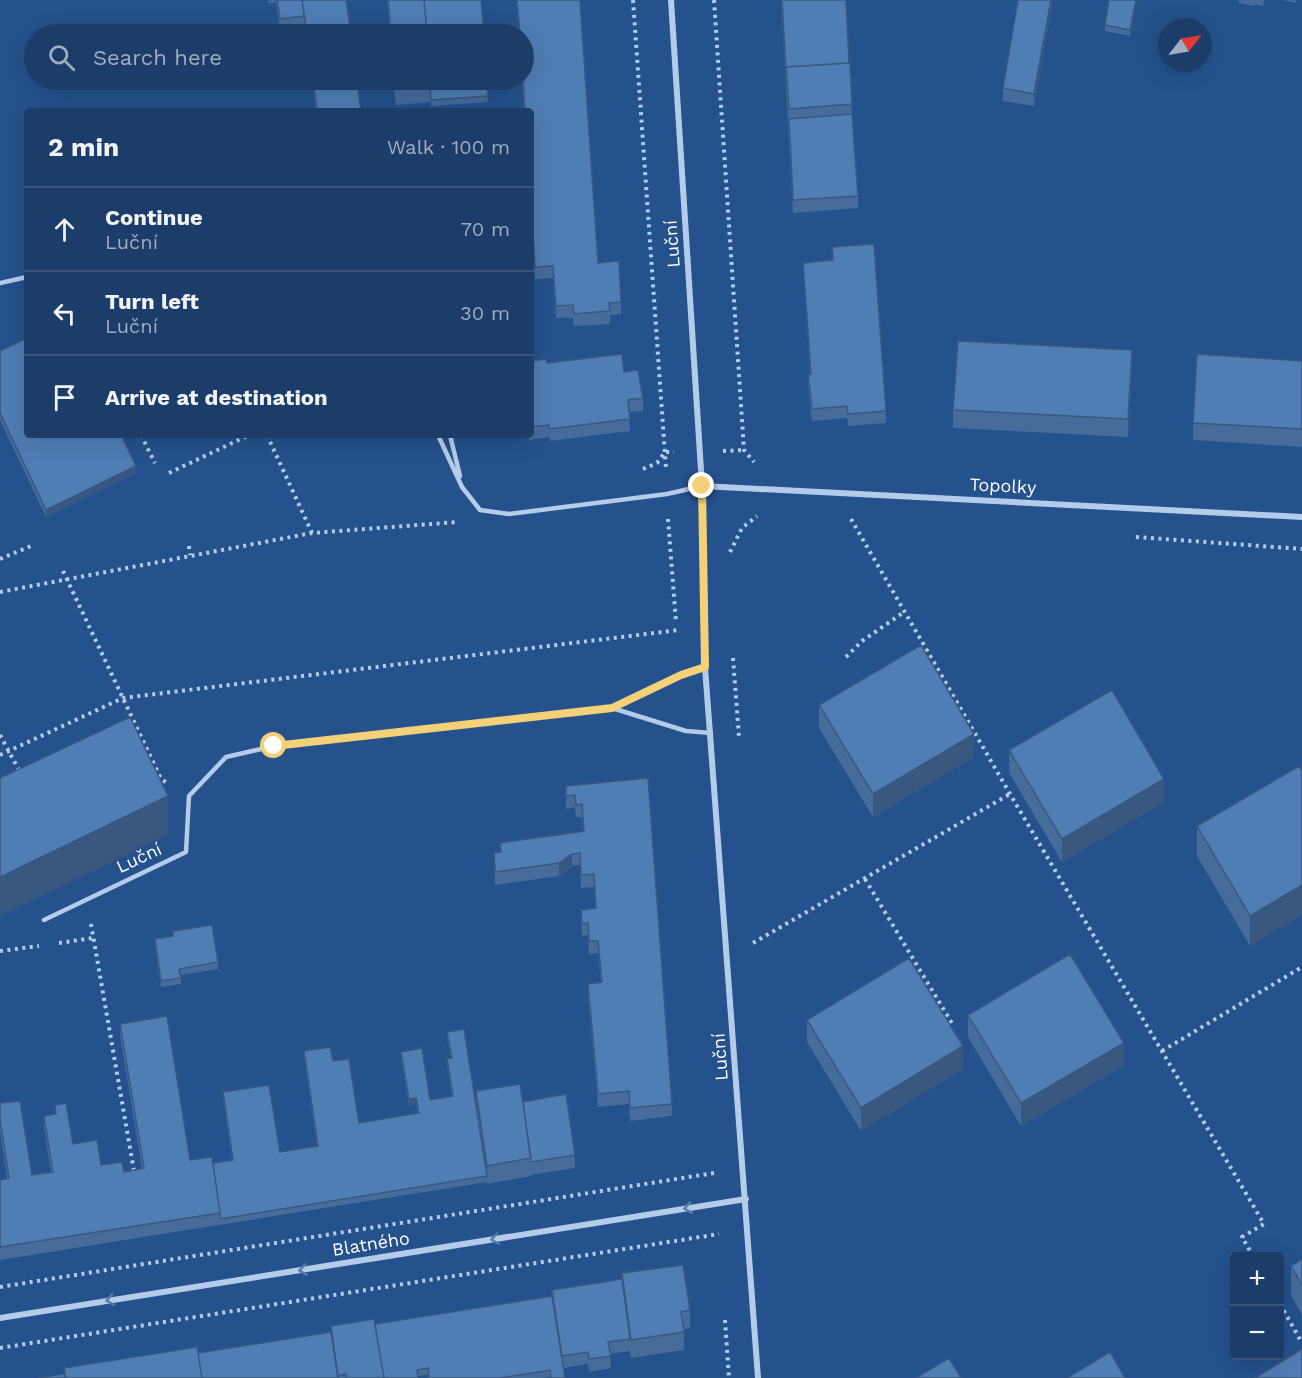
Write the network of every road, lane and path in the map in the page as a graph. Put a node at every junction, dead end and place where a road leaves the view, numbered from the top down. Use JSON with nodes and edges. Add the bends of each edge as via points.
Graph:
{"nodes":[{"id":1,"x":633,"y":0,"type":"edge"},
{"id":2,"x":671,"y":0,"type":"edge"},
{"id":3,"x":714,"y":0,"type":"edge"},
{"id":4,"x":24,"y":277,"type":"edge"},
{"id":5,"x":0,"y":283,"type":"edge"},
{"id":6,"x":142,"y":438,"type":"edge"},
{"id":7,"x":243,"y":438,"type":"edge"},
{"id":8,"x":268,"y":438,"type":"edge"},
{"id":9,"x":439,"y":438,"type":"edge"},
{"id":10,"x":451,"y":438,"type":"edge"},
{"id":11,"x":155,"y":463,"type":"dead end"},
{"id":12,"x":765,"y":463,"type":"dead end"},
{"id":13,"x":170,"y":473,"type":"dead end"},
{"id":14,"x":702,"y":486,"type":"junction"},
{"id":15,"x":462,"y":487,"type":"junction"},
{"id":16,"x":667,"y":494,"type":"junction"},
{"id":17,"x":480,"y":510,"type":"junction"},
{"id":18,"x":850,"y":516,"type":"dead end"},
{"id":19,"x":1302,"y":517,"type":"edge"},
{"id":20,"x":312,"y":533,"type":"junction"},
{"id":21,"x":31,"y":546,"type":"dead end"},
{"id":22,"x":189,"y":546,"type":"dead end"},
{"id":23,"x":190,"y":555,"type":"junction"},
{"id":24,"x":0,"y":559,"type":"edge"},
{"id":25,"x":63,"y":571,"type":"dead end"},
{"id":26,"x":66,"y":578,"type":"junction"},
{"id":27,"x":0,"y":592,"type":"edge"},
{"id":28,"x":904,"y":612,"type":"junction"},
{"id":29,"x":663,"y":632,"type":"dead end"},
{"id":30,"x":846,"y":657,"type":"dead end"},
{"id":31,"x":705,"y":667,"type":"junction"},
{"id":32,"x":681,"y":675,"type":"junction"},
{"id":33,"x":123,"y":698,"type":"junction"},
{"id":34,"x":612,"y":708,"type":"junction"},
{"id":35,"x":711,"y":733,"type":"junction"},
{"id":36,"x":0,"y":735,"type":"edge"},
{"id":37,"x":10,"y":750,"type":"junction"},
{"id":38,"x":0,"y":755,"type":"edge"},
{"id":39,"x":24,"y":780,"type":"edge"},
{"id":40,"x":1010,"y":794,"type":"junction"},
{"id":41,"x":189,"y":796,"type":"junction"},
{"id":42,"x":865,"y":879,"type":"junction"},
{"id":43,"x":86,"y":900,"type":"junction"},
{"id":44,"x":44,"y":920,"type":"edge"},
{"id":45,"x":753,"y":943,"type":"dead end"},
{"id":46,"x":1302,"y":967,"type":"edge"},
{"id":47,"x":953,"y":1025,"type":"edge"},
{"id":48,"x":1162,"y":1051,"type":"junction"},
{"id":49,"x":714,"y":1161,"type":"dead end"},
{"id":50,"x":134,"y":1171,"type":"edge"},
{"id":51,"x":746,"y":1199,"type":"junction"},
{"id":52,"x":719,"y":1234,"type":"dead end"},
{"id":53,"x":1250,"y":1252,"type":"edge"},
{"id":54,"x":0,"y":1287,"type":"edge"},
{"id":55,"x":1281,"y":1306,"type":"edge"},
{"id":56,"x":0,"y":1318,"type":"edge"},
{"id":57,"x":1302,"y":1343,"type":"edge"},
{"id":58,"x":0,"y":1348,"type":"edge"},
{"id":59,"x":758,"y":1378,"type":"edge"}],
"edges":[{"from":1,"to":16,"type":"path"},
{"from":2,"to":14,"type":"street","name":"Luční"},
{"from":3,"to":12,"type":"path","via":[[744,450],[753,462]]},
{"from":4,"to":5,"type":"lane"},
{"from":6,"to":11,"type":"path"},
{"from":7,"to":13,"type":"path"},
{"from":8,"to":20,"type":"path"},
{"from":9,"to":15,"type":"lane"},
{"from":10,"to":15,"type":"lane"},
{"from":14,"to":16,"type":"lane"},
{"from":14,"to":19,"type":"street","name":"Topolky"},
{"from":14,"to":31,"type":"street","name":"Luční"},
{"from":15,"to":17,"type":"lane"},
{"from":16,"to":17,"type":"lane","via":[[509,514]]},
{"from":16,"to":32,"type":"path"},
{"from":17,"to":20,"type":"path","via":[[465,522]]},
{"from":18,"to":28,"type":"path"},
{"from":20,"to":23,"type":"path"},
{"from":21,"to":24,"type":"path"},
{"from":22,"to":23,"type":"path"},
{"from":23,"to":26,"type":"path"},
{"from":25,"to":26,"type":"path"},
{"from":26,"to":27,"type":"path"},
{"from":26,"to":33,"type":"path"},
{"from":28,"to":30,"type":"path"},
{"from":28,"to":40,"type":"path"},
{"from":29,"to":33,"type":"path"},
{"from":31,"to":32,"type":"lane"},
{"from":31,"to":35,"type":"street","name":"Luční"},
{"from":32,"to":34,"type":"lane"},
{"from":33,"to":37,"type":"path"},
{"from":33,"to":41,"type":"path","via":[[160,779]]},
{"from":34,"to":35,"type":"lane","via":[[686,731]]},
{"from":34,"to":41,"type":"lane","via":[[274,746],[226,757]]},
{"from":35,"to":51,"type":"street","name":"Luční"},
{"from":36,"to":37,"type":"path"},
{"from":37,"to":38,"type":"path"},
{"from":37,"to":39,"type":"path"},
{"from":40,"to":42,"type":"path"},
{"from":40,"to":48,"type":"path"},
{"from":41,"to":43,"type":"lane","name":"Luční","via":[[186,852]]},
{"from":42,"to":45,"type":"path"},
{"from":42,"to":47,"type":"path"},
{"from":43,"to":44,"type":"lane","name":"Luční"},
{"from":43,"to":50,"type":"path"},
{"from":46,"to":48,"type":"path"},
{"from":48,"to":53,"type":"path","via":[[1264,1224],[1242,1237]]},
{"from":49,"to":54,"type":"path","via":[[714,1173]]},
{"from":51,"to":56,"type":"street","name":"Blatného","one_way":true},
{"from":51,"to":59,"type":"street","name":"Luční"},
{"from":52,"to":58,"type":"path"},
{"from":55,"to":57,"type":"path"}]}
